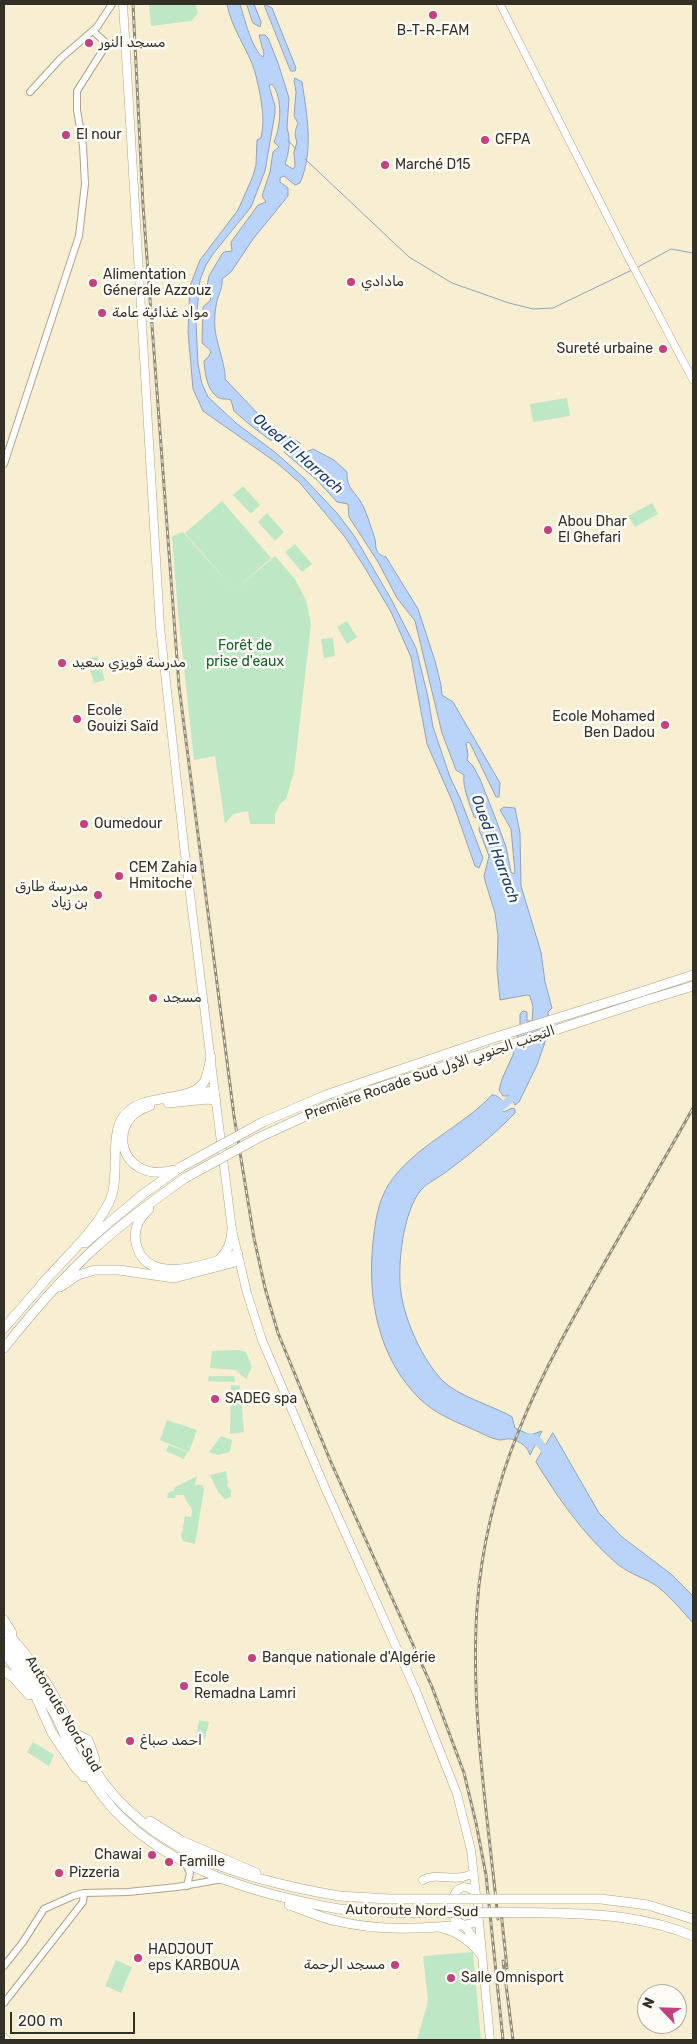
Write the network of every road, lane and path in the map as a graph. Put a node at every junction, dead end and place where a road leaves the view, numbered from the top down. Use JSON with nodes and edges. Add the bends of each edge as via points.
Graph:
{"nodes":[{"id":1,"x":112,"y":4,"type":"edge"},
{"id":2,"x":123,"y":4,"type":"edge"},
{"id":3,"x":500,"y":4,"type":"edge"},
{"id":4,"x":93,"y":31,"type":"junction"},
{"id":5,"x":30,"y":92,"type":"dead end"},
{"id":6,"x":693,"y":380,"type":"edge"},
{"id":7,"x":4,"y":464,"type":"edge"},
{"id":8,"x":693,"y":975,"type":"edge"},
{"id":9,"x":693,"y":986,"type":"edge"},
{"id":10,"x":211,"y":1057,"type":"junction"},
{"id":11,"x":215,"y":1096,"type":"junction"},
{"id":12,"x":175,"y":1097,"type":"junction"},
{"id":13,"x":181,"y":1167,"type":"junction"},
{"id":14,"x":184,"y":1178,"type":"junction"},
{"id":15,"x":232,"y":1230,"type":"junction"},
{"id":16,"x":239,"y":1258,"type":"junction"},
{"id":17,"x":218,"y":1261,"type":"junction"},
{"id":18,"x":41,"y":1284,"type":"junction"},
{"id":19,"x":46,"y":1297,"type":"junction"},
{"id":20,"x":4,"y":1328,"type":"edge"},
{"id":21,"x":4,"y":1348,"type":"edge"},
{"id":22,"x":4,"y":1620,"type":"edge"},
{"id":23,"x":4,"y":1629,"type":"edge"},
{"id":24,"x":4,"y":1642,"type":"edge"},
{"id":25,"x":4,"y":1652,"type":"edge"},
{"id":26,"x":26,"y":1654,"type":"junction"},
{"id":27,"x":4,"y":1671,"type":"edge"},
{"id":28,"x":52,"y":1733,"type":"junction"},
{"id":29,"x":104,"y":1798,"type":"junction"},
{"id":30,"x":471,"y":1850,"type":"junction"},
{"id":31,"x":185,"y":1862,"type":"junction"},
{"id":32,"x":469,"y":1875,"type":"junction"},
{"id":33,"x":224,"y":1879,"type":"junction"},
{"id":34,"x":423,"y":1880,"type":"dead end"},
{"id":35,"x":187,"y":1886,"type":"junction"},
{"id":36,"x":460,"y":1888,"type":"junction"},
{"id":37,"x":255,"y":1890,"type":"junction"},
{"id":38,"x":84,"y":1893,"type":"junction"},
{"id":39,"x":476,"y":1895,"type":"junction"},
{"id":40,"x":478,"y":1912,"type":"junction"},
{"id":41,"x":693,"y":1918,"type":"edge"},
{"id":42,"x":463,"y":1925,"type":"junction"},
{"id":43,"x":434,"y":1926,"type":"junction"},
{"id":44,"x":693,"y":1936,"type":"edge"},
{"id":45,"x":482,"y":1953,"type":"junction"},
{"id":46,"x":4,"y":1966,"type":"edge"},
{"id":47,"x":4,"y":2003,"type":"edge"},
{"id":48,"x":4,"y":2037,"type":"edge"},
{"id":49,"x":7,"y":2040,"type":"edge"},
{"id":50,"x":490,"y":2040,"type":"edge"}],
"edges":[{"from":1,"to":4,"type":"street"},
{"from":2,"to":10,"type":"main road","via":[[160,627]]},
{"from":3,"to":6,"type":"main road"},
{"from":4,"to":5,"type":"street"},
{"from":4,"to":7,"type":"street","via":[[105,42],[77,91],[85,184],[79,236]]},
{"from":8,"to":13,"type":"highway","name":"Première Rocade Sud التجنب الجنوبي الأول","bridge":true,"via":[[326,1095],[263,1122]]},
{"from":9,"to":14,"type":"highway","name":"Première Rocade Sud التجنب الجنوبي الأول","bridge":true,"via":[[323,1108]]},
{"from":10,"to":11,"type":"main road"},
{"from":10,"to":12,"type":"highway","via":[[203,1084]]},
{"from":11,"to":12,"type":"highway"},
{"from":11,"to":13,"type":"highway","via":[[145,1108],[129,1121],[123,1141],[125,1154],[132,1162],[153,1173]]},
{"from":11,"to":15,"type":"main road"},
{"from":12,"to":18,"type":"highway","via":[[148,1101],[123,1117],[116,1130],[115,1180],[102,1216]]},
{"from":13,"to":18,"type":"highway","name":"Première Rocade Sud التجنب الجنوبي الأول","via":[[88,1240]]},
{"from":14,"to":17,"type":"highway","via":[[143,1214],[136,1225],[134,1237],[137,1251],[145,1262],[157,1268],[174,1270]]},
{"from":14,"to":19,"type":"highway","name":"Première Rocade Sud التجنب الجنوبي الأول","via":[[118,1227]]},
{"from":15,"to":16,"type":"main road"},
{"from":15,"to":17,"type":"highway","via":[[231,1242]]},
{"from":16,"to":17,"type":"highway"},
{"from":16,"to":19,"type":"highway","via":[[174,1278],[95,1270],[78,1275]]},
{"from":16,"to":30,"type":"main road","via":[[269,1357],[448,1770],[463,1812]]},
{"from":18,"to":20,"type":"highway","name":"Première Rocade Sud التجنب الجنوبي الأول"},
{"from":19,"to":21,"type":"highway","name":"Première Rocade Sud التجنب الجنوبي الأول"},
{"from":22,"to":26,"type":"highway"},
{"from":23,"to":26,"type":"highway","name":"Autoroute Nord-Sud"},
{"from":24,"to":29,"type":"highway","name":"Autoroute Nord-Sud","via":[[39,1686],[74,1755]]},
{"from":25,"to":28,"type":"highway","via":[[35,1695]]},
{"from":26,"to":41,"type":"highway","name":"Autoroute Nord-Sud","bridge":true,"via":[[95,1770],[134,1815],[219,1866],[241,1875],[339,1896],[601,1899],[648,1905]]},
{"from":27,"to":28,"type":"highway","via":[[30,1696]]},
{"from":28,"to":29,"type":"highway","via":[[74,1767]]},
{"from":29,"to":31,"type":"highway","name":"Autoroute Nord-Sud","via":[[142,1835]]},
{"from":30,"to":32,"type":"main road"},
{"from":30,"to":39,"type":"main road"},
{"from":31,"to":33,"type":"highway","name":"Autoroute Nord-Sud"},
{"from":31,"to":35,"type":"street","via":[[190,1873]]},
{"from":32,"to":34,"type":"main road","via":[[458,1878],[433,1876]]},
{"from":32,"to":36,"type":"main road"},
{"from":33,"to":35,"type":"street"},
{"from":33,"to":37,"type":"highway","name":"Autoroute Nord-Sud"},
{"from":35,"to":38,"type":"street"},
{"from":36,"to":39,"type":"main road","via":[[469,1888]]},
{"from":36,"to":42,"type":"main road","via":[[453,1896],[453,1914]]},
{"from":37,"to":43,"type":"highway","via":[[335,1921],[372,1927]]},
{"from":37,"to":44,"type":"highway","name":"Autoroute Nord-Sud","bridge":true,"via":[[339,1909],[391,1913],[578,1913],[623,1917],[651,1922]]},
{"from":38,"to":46,"type":"street","via":[[44,1909]]},
{"from":38,"to":47,"type":"street","via":[[83,1902]]},
{"from":39,"to":40,"type":"main road"},
{"from":40,"to":42,"type":"main road","via":[[473,1923]]},
{"from":40,"to":45,"type":"main road"},
{"from":42,"to":43,"type":"highway"},
{"from":42,"to":45,"type":"main road"},
{"from":43,"to":45,"type":"main road","via":[[461,1935]]},
{"from":45,"to":50,"type":"main road"},
{"from":48,"to":49,"type":"main road"}]}
